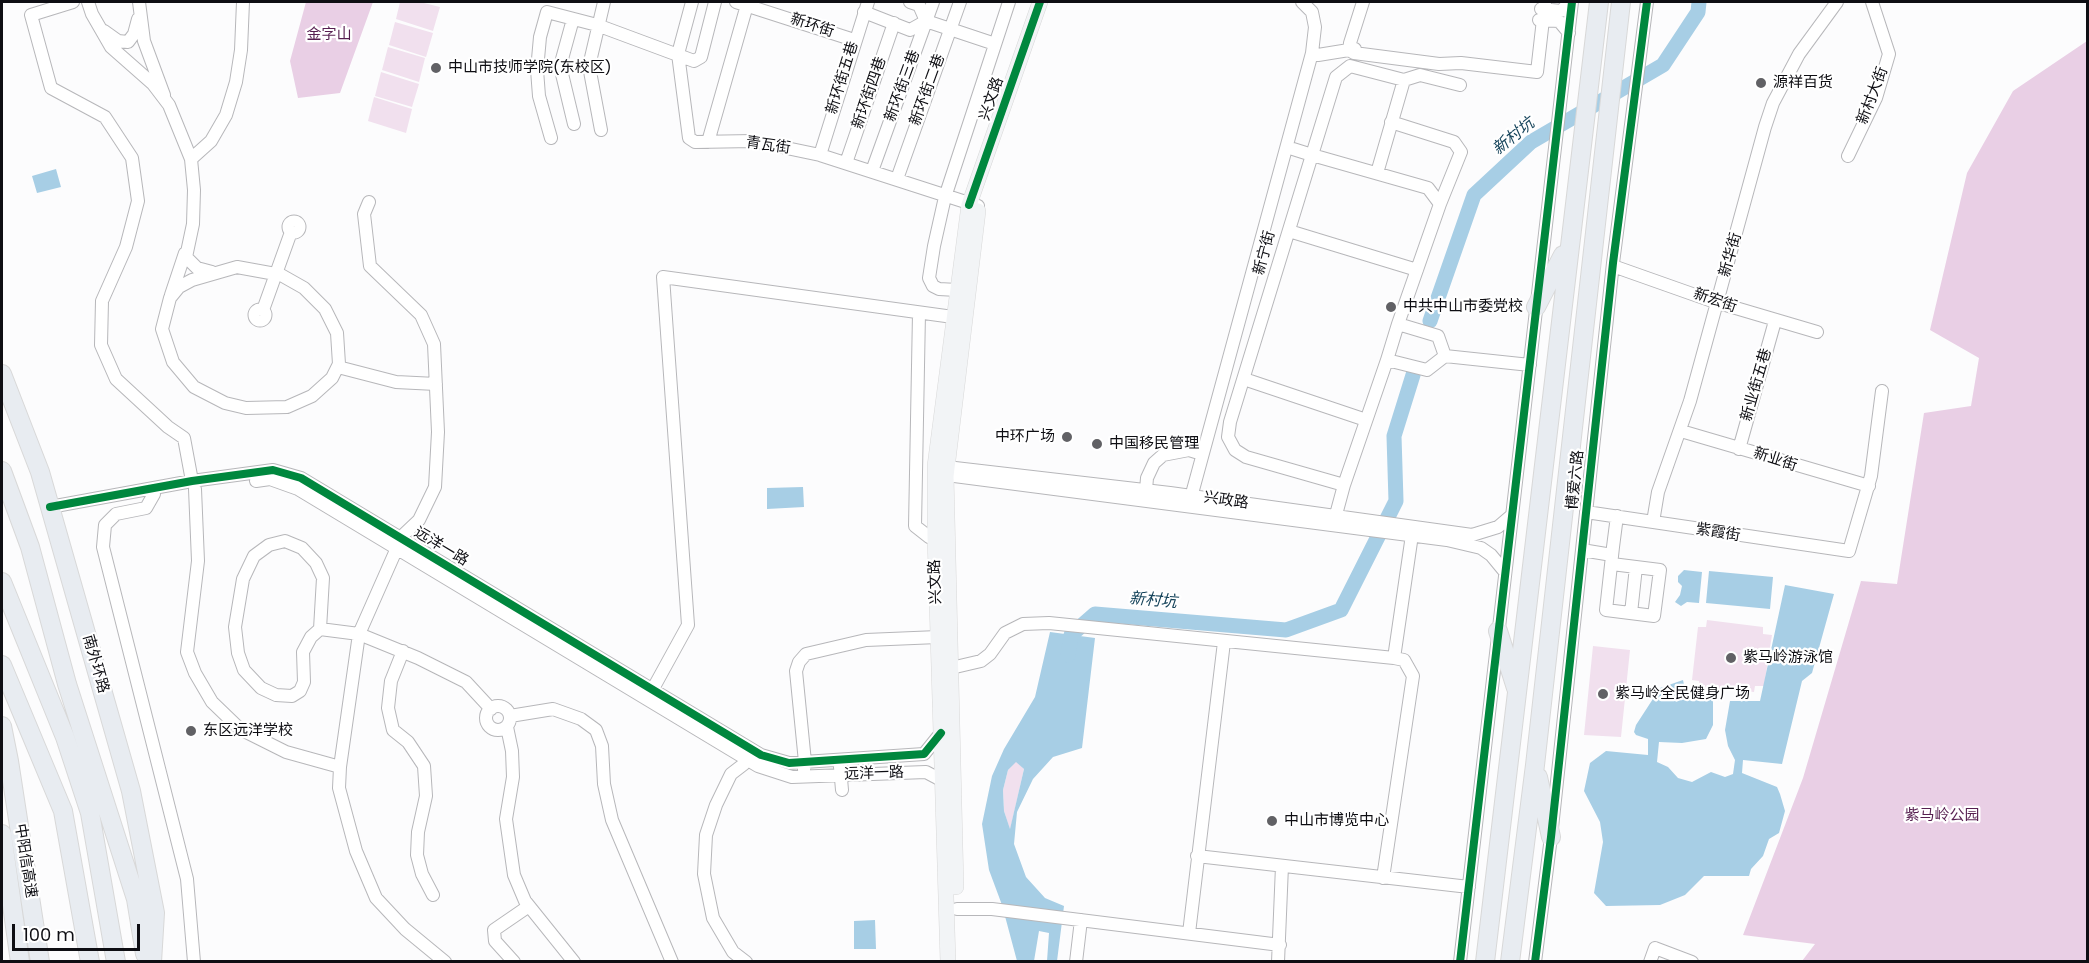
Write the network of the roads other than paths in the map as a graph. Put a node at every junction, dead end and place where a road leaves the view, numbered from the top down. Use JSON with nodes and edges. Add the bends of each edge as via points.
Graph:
{"nodes":[{"id":1,"x":27,"y":2,"type":"edge"},
{"id":2,"x":74,"y":2,"type":"edge"},
{"id":3,"x":88,"y":2,"type":"edge"},
{"id":4,"x":243,"y":2,"type":"edge"},
{"id":5,"x":604,"y":2,"type":"edge"},
{"id":6,"x":692,"y":2,"type":"edge"},
{"id":7,"x":715,"y":2,"type":"edge"},
{"id":8,"x":910,"y":2,"type":"edge"},
{"id":9,"x":933,"y":2,"type":"edge"},
{"id":10,"x":960,"y":2,"type":"edge"},
{"id":11,"x":1009,"y":2,"type":"edge"},
{"id":12,"x":1040,"y":2,"type":"edge"},
{"id":13,"x":1049,"y":2,"type":"edge"},
{"id":14,"x":1302,"y":2,"type":"edge"},
{"id":15,"x":1310,"y":2,"type":"edge"},
{"id":16,"x":1365,"y":2,"type":"edge"},
{"id":17,"x":1571,"y":2,"type":"edge"},
{"id":18,"x":1599,"y":2,"type":"edge"},
{"id":19,"x":1621,"y":2,"type":"edge"},
{"id":20,"x":1626,"y":2,"type":"edge"},
{"id":21,"x":1647,"y":2,"type":"edge"},
{"id":22,"x":1837,"y":2,"type":"edge"},
{"id":23,"x":1872,"y":2,"type":"edge"},
{"id":24,"x":742,"y":3,"type":"edge"},
{"id":25,"x":140,"y":7,"type":"edge"},
{"id":26,"x":866,"y":7,"type":"edge"},
{"id":27,"x":1542,"y":10,"type":"edge"},
{"id":28,"x":31,"y":15,"type":"junction"},
{"id":29,"x":573,"y":19,"type":"junction"},
{"id":30,"x":926,"y":21,"type":"junction"},
{"id":31,"x":894,"y":23,"type":"junction"},
{"id":32,"x":597,"y":25,"type":"junction"},
{"id":33,"x":100,"y":28,"type":"junction"},
{"id":34,"x":950,"y":29,"type":"junction"},
{"id":35,"x":1569,"y":33,"type":"junction"},
{"id":36,"x":854,"y":40,"type":"junction"},
{"id":37,"x":994,"y":44,"type":"junction"},
{"id":38,"x":1617,"y":44,"type":"junction"},
{"id":39,"x":1352,"y":46,"type":"junction"},
{"id":40,"x":1319,"y":51,"type":"junction"},
{"id":41,"x":678,"y":55,"type":"junction"},
{"id":42,"x":1404,"y":80,"type":"junction"},
{"id":43,"x":1460,"y":85,"type":"dead end"},
{"id":44,"x":166,"y":102,"type":"junction"},
{"id":45,"x":1391,"y":122,"type":"junction"},
{"id":46,"x":574,"y":124,"type":"dead end"},
{"id":47,"x":602,"y":130,"type":"dead end"},
{"id":48,"x":551,"y":138,"type":"dead end"},
{"id":49,"x":708,"y":142,"type":"junction"},
{"id":50,"x":1293,"y":148,"type":"junction"},
{"id":51,"x":820,"y":154,"type":"junction"},
{"id":52,"x":1312,"y":155,"type":"junction"},
{"id":53,"x":1848,"y":156,"type":"dead end"},
{"id":54,"x":191,"y":159,"type":"junction"},
{"id":55,"x":846,"y":163,"type":"junction"},
{"id":56,"x":872,"y":171,"type":"junction"},
{"id":57,"x":1377,"y":173,"type":"junction"},
{"id":58,"x":897,"y":180,"type":"junction"},
{"id":59,"x":945,"y":197,"type":"junction"},
{"id":60,"x":369,"y":202,"type":"dead end"},
{"id":61,"x":1440,"y":204,"type":"junction"},
{"id":62,"x":974,"y":205,"type":"junction"},
{"id":63,"x":1289,"y":231,"type":"junction"},
{"id":64,"x":291,"y":232,"type":"dead end"},
{"id":65,"x":1568,"y":246,"type":"junction"},
{"id":66,"x":185,"y":253,"type":"junction"},
{"id":67,"x":1613,"y":266,"type":"junction"},
{"id":68,"x":1417,"y":270,"type":"junction"},
{"id":69,"x":212,"y":272,"type":"junction"},
{"id":70,"x":276,"y":274,"type":"junction"},
{"id":71,"x":957,"y":290,"type":"junction"},
{"id":72,"x":170,"y":298,"type":"junction"},
{"id":73,"x":1717,"y":302,"type":"junction"},
{"id":74,"x":1536,"y":307,"type":"junction"},
{"id":75,"x":263,"y":310,"type":"dead end"},
{"id":76,"x":919,"y":313,"type":"junction"},
{"id":77,"x":953,"y":317,"type":"junction"},
{"id":78,"x":1775,"y":321,"type":"junction"},
{"id":79,"x":1398,"y":324,"type":"junction"},
{"id":80,"x":1817,"y":332,"type":"dead end"},
{"id":81,"x":1446,"y":356,"type":"junction"},
{"id":82,"x":1387,"y":360,"type":"junction"},
{"id":83,"x":1530,"y":365,"type":"junction"},
{"id":84,"x":338,"y":367,"type":"junction"},
{"id":85,"x":2,"y":374,"type":"edge"},
{"id":86,"x":1244,"y":379,"type":"junction"},
{"id":87,"x":436,"y":384,"type":"junction"},
{"id":88,"x":1882,"y":391,"type":"dead end"},
{"id":89,"x":1366,"y":420,"type":"junction"},
{"id":90,"x":1681,"y":431,"type":"junction"},
{"id":91,"x":1739,"y":449,"type":"junction"},
{"id":92,"x":1202,"y":454,"type":"junction"},
{"id":93,"x":2,"y":471,"type":"edge"},
{"id":94,"x":941,"y":471,"type":"junction"},
{"id":95,"x":194,"y":485,"type":"junction"},
{"id":96,"x":1344,"y":485,"type":"junction"},
{"id":97,"x":1869,"y":486,"type":"junction"},
{"id":98,"x":1146,"y":490,"type":"junction"},
{"id":99,"x":154,"y":494,"type":"junction"},
{"id":100,"x":1194,"y":501,"type":"junction"},
{"id":101,"x":50,"y":507,"type":"junction"},
{"id":102,"x":1586,"y":512,"type":"junction"},
{"id":103,"x":1512,"y":515,"type":"junction"},
{"id":104,"x":1617,"y":516,"type":"junction"},
{"id":105,"x":1334,"y":520,"type":"junction"},
{"id":106,"x":1653,"y":522,"type":"junction"},
{"id":107,"x":1414,"y":531,"type":"junction"},
{"id":108,"x":935,"y":536,"type":"junction"},
{"id":109,"x":399,"y":543,"type":"junction"},
{"id":110,"x":1582,"y":550,"type":"junction"},
{"id":111,"x":1612,"y":559,"type":"junction"},
{"id":112,"x":1636,"y":567,"type":"junction"},
{"id":113,"x":1505,"y":572,"type":"junction"},
{"id":114,"x":2,"y":582,"type":"edge"},
{"id":115,"x":2,"y":609,"type":"edge"},
{"id":116,"x":1631,"y":613,"type":"junction"},
{"id":117,"x":320,"y":629,"type":"junction"},
{"id":118,"x":1498,"y":631,"type":"junction"},
{"id":119,"x":359,"y":634,"type":"junction"},
{"id":120,"x":938,"y":637,"type":"junction"},
{"id":121,"x":1224,"y":642,"type":"junction"},
{"id":122,"x":403,"y":651,"type":"junction"},
{"id":123,"x":1394,"y":658,"type":"junction"},
{"id":124,"x":2,"y":665,"type":"edge"},
{"id":125,"x":951,"y":668,"type":"junction"},
{"id":126,"x":650,"y":693,"type":"junction"},
{"id":127,"x":1518,"y":695,"type":"junction"},
{"id":128,"x":491,"y":708,"type":"junction"},
{"id":129,"x":508,"y":722,"type":"junction"},
{"id":130,"x":2,"y":726,"type":"edge"},
{"id":131,"x":941,"y":733,"type":"junction"},
{"id":132,"x":65,"y":737,"type":"junction"},
{"id":133,"x":747,"y":757,"type":"junction"},
{"id":134,"x":840,"y":760,"type":"junction"},
{"id":135,"x":805,"y":762,"type":"junction"},
{"id":136,"x":1535,"y":765,"type":"junction"},
{"id":137,"x":340,"y":766,"type":"junction"},
{"id":138,"x":841,"y":775,"type":"junction"},
{"id":139,"x":802,"y":776,"type":"junction"},
{"id":140,"x":943,"y":781,"type":"junction"},
{"id":141,"x":842,"y":790,"type":"dead end"},
{"id":142,"x":2,"y":834,"type":"edge"},
{"id":143,"x":1551,"y":837,"type":"junction"},
{"id":144,"x":1197,"y":856,"type":"junction"},
{"id":145,"x":1281,"y":866,"type":"junction"},
{"id":146,"x":1383,"y":878,"type":"junction"},
{"id":147,"x":1469,"y":887,"type":"junction"},
{"id":148,"x":433,"y":895,"type":"dead end"},
{"id":149,"x":529,"y":906,"type":"junction"},
{"id":150,"x":957,"y":909,"type":"junction"},
{"id":151,"x":1076,"y":919,"type":"junction"},
{"id":152,"x":1189,"y":933,"type":"junction"},
{"id":153,"x":1280,"y":945,"type":"junction"},
{"id":154,"x":1675,"y":959,"type":"edge"},
{"id":155,"x":20,"y":962,"type":"edge"},
{"id":156,"x":40,"y":962,"type":"edge"},
{"id":157,"x":90,"y":962,"type":"edge"},
{"id":158,"x":116,"y":962,"type":"edge"},
{"id":159,"x":146,"y":962,"type":"edge"},
{"id":160,"x":152,"y":962,"type":"edge"},
{"id":161,"x":194,"y":962,"type":"edge"},
{"id":162,"x":445,"y":962,"type":"edge"},
{"id":163,"x":514,"y":962,"type":"edge"},
{"id":164,"x":574,"y":962,"type":"edge"},
{"id":165,"x":672,"y":962,"type":"edge"},
{"id":166,"x":746,"y":962,"type":"edge"},
{"id":167,"x":948,"y":962,"type":"edge"},
{"id":168,"x":958,"y":962,"type":"edge"},
{"id":169,"x":1076,"y":962,"type":"edge"},
{"id":170,"x":1278,"y":962,"type":"edge"},
{"id":171,"x":1460,"y":962,"type":"edge"},
{"id":172,"x":1485,"y":962,"type":"edge"},
{"id":173,"x":1510,"y":962,"type":"edge"},
{"id":174,"x":1535,"y":962,"type":"edge"},
{"id":175,"x":1650,"y":962,"type":"edge"},
{"id":176,"x":1692,"y":962,"type":"edge"}],
"edges":[{"from":1,"to":28,"type":"street"},
{"from":2,"to":28,"type":"street"},
{"from":3,"to":33,"type":"street"},
{"from":4,"to":54,"type":"street","via":[[241,50],[226,115],[210,141]]},
{"from":5,"to":32,"type":"street"},
{"from":6,"to":41,"type":"street"},
{"from":7,"to":41,"type":"street","via":[[701,57],[694,61]]},
{"from":8,"to":30,"type":"street","via":[[919,5]]},
{"from":9,"to":30,"type":"street","name":"新环街三巷"},
{"from":10,"to":34,"type":"street","name":"新环街二巷"},
{"from":11,"to":37,"type":"street"},
{"from":12,"to":62,"type":"main road","name":"兴文路"},
{"from":13,"to":62,"type":"main road","name":"兴文路"},
{"from":14,"to":92,"type":"street","via":[[1312,12],[1316,27],[1312,53]]},
{"from":15,"to":40,"type":"street","name":"新宁街","via":[[1318,8],[1323,27]]},
{"from":16,"to":39,"type":"street"},
{"from":17,"to":27,"type":"street","via":[[1561,10]]},
{"from":17,"to":35,"type":"street"},
{"from":18,"to":65,"type":"highway","name":"博爱六路"},
{"from":19,"to":38,"type":"highway","name":"博爱六路"},
{"from":20,"to":38,"type":"main road"},
{"from":21,"to":67,"type":"street","name":"博爱六路"},
{"from":22,"to":73,"type":"street","name":"新华街","via":[[1799,54],[1773,103]]},
{"from":23,"to":53,"type":"street","name":"新村大街","via":[[1889,54],[1875,98]]},
{"from":24,"to":36,"type":"street","name":"新环街"},
{"from":24,"to":49,"type":"street"},
{"from":25,"to":33,"type":"street","via":[[134,34],[128,42],[118,41]]},
{"from":25,"to":44,"type":"street","via":[[144,41]]},
{"from":26,"to":31,"type":"street"},
{"from":26,"to":36,"type":"street","name":"新环街五巷"},
{"from":27,"to":35,"type":"street"},
{"from":27,"to":39,"type":"street","via":[[1537,72],[1439,64]]},
{"from":28,"to":95,"type":"street","via":[[51,88],[105,117],[132,158],[138,201],[126,247],[102,301],[101,345],[116,379],[184,438]]},
{"from":29,"to":32,"type":"street"},
{"from":29,"to":46,"type":"street","via":[[564,46],[562,74]]},
{"from":29,"to":48,"type":"street","via":[[547,12],[540,38],[539,96]]},
{"from":30,"to":31,"type":"street","via":[[910,30]]},
{"from":30,"to":34,"type":"street"},
{"from":30,"to":56,"type":"street","name":"新环街三巷"},
{"from":31,"to":55,"type":"street","name":"新环街四巷"},
{"from":32,"to":41,"type":"street"},
{"from":32,"to":47,"type":"street","via":[[589,66]]},
{"from":33,"to":44,"type":"street","via":[[111,47],[153,84]]},
{"from":34,"to":37,"type":"street"},
{"from":34,"to":58,"type":"street","name":"新环街二巷"},
{"from":35,"to":74,"type":"street"},
{"from":36,"to":51,"type":"street","name":"新环街五巷"},
{"from":37,"to":59,"type":"street"},
{"from":38,"to":136,"type":"highway","name":"博爱六路"},
{"from":39,"to":40,"type":"street"},
{"from":40,"to":50,"type":"street","name":"新宁街"},
{"from":41,"to":49,"type":"street","via":[[689,138]]},
{"from":42,"to":43,"type":"street","via":[[1420,75]]},
{"from":42,"to":45,"type":"street"},
{"from":42,"to":52,"type":"street","via":[[1350,66],[1344,69],[1336,77]]},
{"from":44,"to":54,"type":"street"},
{"from":45,"to":57,"type":"street"},
{"from":45,"to":61,"type":"street","via":[[1454,142],[1461,152]]},
{"from":49,"to":51,"type":"street","name":"青瓦街","via":[[753,141]]},
{"from":50,"to":52,"type":"street"},
{"from":50,"to":100,"type":"street","name":"新宁街"},
{"from":51,"to":55,"type":"street","name":"青瓦街"},
{"from":52,"to":57,"type":"street"},
{"from":52,"to":63,"type":"street"},
{"from":54,"to":66,"type":"street","via":[[193,224]]},
{"from":55,"to":56,"type":"street","name":"青瓦街"},
{"from":56,"to":58,"type":"street","name":"青瓦街"},
{"from":57,"to":61,"type":"street","via":[[1428,188]]},
{"from":58,"to":59,"type":"street","name":"青瓦街"},
{"from":59,"to":62,"type":"street","name":"青瓦街"},
{"from":59,"to":71,"type":"street","via":[[929,278],[939,290]]},
{"from":60,"to":87,"type":"street","via":[[364,214],[370,267],[421,315],[434,344]]},
{"from":61,"to":68,"type":"street"},
{"from":62,"to":71,"type":"main road","name":"兴文路"},
{"from":62,"to":94,"type":"main road","name":"兴文路"},
{"from":63,"to":68,"type":"street"},
{"from":63,"to":86,"type":"street"},
{"from":64,"to":70,"type":"street"},
{"from":65,"to":74,"type":"highway"},
{"from":65,"to":127,"type":"highway","name":"博爱六路"},
{"from":66,"to":69,"type":"street","via":[[197,268]]},
{"from":66,"to":72,"type":"street"},
{"from":67,"to":73,"type":"street","name":"新宏街"},
{"from":67,"to":102,"type":"street","name":"博爱六路"},
{"from":68,"to":79,"type":"street"},
{"from":69,"to":70,"type":"street","via":[[237,267]]},
{"from":69,"to":72,"type":"street","via":[[179,287]]},
{"from":70,"to":75,"type":"street"},
{"from":70,"to":84,"type":"street","via":[[304,288],[325,309],[337,333]]},
{"from":71,"to":77,"type":"main road","name":"兴文路"},
{"from":72,"to":84,"type":"street","via":[[162,329],[173,362],[194,387],[225,403],[246,408],[288,407],[312,396]]},
{"from":73,"to":78,"type":"street","name":"新宏街"},
{"from":73,"to":90,"type":"street","name":"新华街"},
{"from":74,"to":83,"type":"street"},
{"from":76,"to":77,"type":"street"},
{"from":76,"to":108,"type":"street","via":[[915,526],[929,537]]},
{"from":76,"to":126,"type":"street","via":[[663,277],[688,625]]},
{"from":77,"to":94,"type":"main road","name":"兴文路"},
{"from":78,"to":80,"type":"street","name":"新宏街"},
{"from":78,"to":91,"type":"street","name":"新业街五巷"},
{"from":79,"to":81,"type":"street","via":[[1438,336]]},
{"from":79,"to":82,"type":"street"},
{"from":81,"to":82,"type":"street","via":[[1427,370]]},
{"from":81,"to":83,"type":"street"},
{"from":82,"to":89,"type":"street"},
{"from":83,"to":103,"type":"street"},
{"from":84,"to":87,"type":"street","via":[[396,382]]},
{"from":85,"to":101,"type":"highway","name":"南外环路"},
{"from":86,"to":89,"type":"street"},
{"from":86,"to":96,"type":"street","via":[[1228,437],[1235,450],[1246,458]]},
{"from":87,"to":109,"type":"street","via":[[435,488],[419,520]]},
{"from":88,"to":97,"type":"street"},
{"from":89,"to":96,"type":"street"},
{"from":90,"to":91,"type":"street","name":"新业街"},
{"from":90,"to":106,"type":"street","name":"新华街","via":[[1658,492]]},
{"from":91,"to":97,"type":"street","name":"新业街"},
{"from":92,"to":98,"type":"street","via":[[1189,450],[1163,455],[1154,463]]},
{"from":92,"to":100,"type":"street"},
{"from":93,"to":159,"type":"highway","via":[[30,547],[67,684],[136,899]]},
{"from":94,"to":98,"type":"street","name":"兴政路"},
{"from":94,"to":100,"type":"street","name":"兴政路"},
{"from":94,"to":108,"type":"main road","name":"兴文路"},
{"from":94,"to":125,"type":"main road","name":"兴文路"},
{"from":95,"to":99,"type":"street","name":"远洋一路"},
{"from":95,"to":101,"type":"street","name":"远洋一路"},
{"from":95,"to":109,"type":"street","name":"远洋一路","via":[[273,470],[301,478]]},
{"from":95,"to":137,"type":"street","via":[[198,561],[187,652],[195,673],[212,702],[240,729],[286,752]]},
{"from":96,"to":105,"type":"street"},
{"from":97,"to":106,"type":"street","name":"紫霞街","via":[[1849,551]]},
{"from":98,"to":100,"type":"street","name":"兴政路"},
{"from":99,"to":101,"type":"street","name":"远洋一路"},
{"from":99,"to":161,"type":"street","via":[[146,508],[116,514],[105,525],[104,547],[187,879]]},
{"from":100,"to":105,"type":"street","name":"兴政路"},
{"from":101,"to":160,"type":"highway","name":"南外环路","via":[[131,791],[155,913]]},
{"from":102,"to":104,"type":"street","name":"紫霞街"},
{"from":102,"to":110,"type":"street","name":"博爱六路"},
{"from":103,"to":107,"type":"street","name":"兴政路","via":[[1498,527],[1472,535]]},
{"from":103,"to":113,"type":"street"},
{"from":104,"to":106,"type":"street","name":"紫霞街"},
{"from":104,"to":111,"type":"street"},
{"from":105,"to":107,"type":"street","name":"兴政路"},
{"from":107,"to":113,"type":"street","name":"兴政路","via":[[1480,548]]},
{"from":107,"to":123,"type":"street"},
{"from":108,"to":120,"type":"main road","name":"兴文路"},
{"from":109,"to":119,"type":"street"},
{"from":109,"to":126,"type":"street","name":"远洋一路"},
{"from":110,"to":111,"type":"street"},
{"from":110,"to":143,"type":"street","name":"博爱六路"},
{"from":111,"to":112,"type":"street"},
{"from":111,"to":116,"type":"street","via":[[1606,610]]},
{"from":112,"to":116,"type":"street"},
{"from":112,"to":116,"type":"street","via":[[1660,570],[1654,616]]},
{"from":113,"to":118,"type":"street"},
{"from":114,"to":132,"type":"highway"},
{"from":115,"to":132,"type":"highway"},
{"from":117,"to":117,"type":"street","via":[[303,652],[304,682],[292,696],[276,695],[261,688],[244,670],[235,627],[238,602],[254,556],[269,544],[285,541],[302,548],[316,562],[323,578]]},
{"from":117,"to":119,"type":"street"},
{"from":118,"to":127,"type":"highway"},
{"from":118,"to":147,"type":"street"},
{"from":119,"to":122,"type":"street"},
{"from":119,"to":137,"type":"street"},
{"from":120,"to":131,"type":"main road","name":"兴文路"},
{"from":120,"to":135,"type":"street","via":[[866,640],[806,654],[796,671]]},
{"from":121,"to":123,"type":"street"},
{"from":121,"to":125,"type":"street","via":[[1063,624],[1023,624],[1005,633],[981,661]]},
{"from":121,"to":144,"type":"street"},
{"from":122,"to":128,"type":"street","via":[[466,682]]},
{"from":122,"to":148,"type":"street","via":[[391,681],[388,708],[393,730],[408,742],[424,766],[426,796],[417,855]]},
{"from":123,"to":146,"type":"street","via":[[1404,660],[1413,675]]},
{"from":124,"to":157,"type":"highway","via":[[63,812]]},
{"from":125,"to":150,"type":"main road","name":"兴文路"},
{"from":126,"to":133,"type":"street","name":"远洋一路"},
{"from":127,"to":172,"type":"highway","name":"博爱六路"},
{"from":128,"to":129,"type":"street","via":[[503,707]]},
{"from":128,"to":129,"type":"street","via":[[487,715],[489,726],[499,730]]},
{"from":129,"to":149,"type":"street","via":[[513,777],[506,819],[508,846],[514,875]]},
{"from":129,"to":165,"type":"street","via":[[553,709],[596,729],[602,746],[606,802]]},
{"from":130,"to":156,"type":"highway","name":"中阳信高速"},
{"from":131,"to":134,"type":"street","via":[[924,754]]},
{"from":131,"to":140,"type":"main road","name":"兴文路"},
{"from":132,"to":158,"type":"highway","via":[[90,813]]},
{"from":133,"to":135,"type":"street","name":"远洋一路","via":[[761,755],[789,763]]},
{"from":133,"to":139,"type":"street","name":"远洋一路","via":[[758,766],[792,777]]},
{"from":133,"to":166,"type":"street","via":[[731,774],[716,805],[706,835],[704,874],[713,918],[733,952]]},
{"from":134,"to":135,"type":"street"},
{"from":134,"to":138,"type":"street"},
{"from":135,"to":139,"type":"street"},
{"from":136,"to":143,"type":"highway"},
{"from":136,"to":173,"type":"highway","name":"博爱六路"},
{"from":137,"to":162,"type":"street","via":[[339,788],[356,851],[376,898],[405,929]]},
{"from":138,"to":139,"type":"street","name":"远洋一路"},
{"from":138,"to":140,"type":"street","name":"远洋一路","via":[[926,772]]},
{"from":138,"to":141,"type":"street"},
{"from":140,"to":167,"type":"main road","name":"兴文路"},
{"from":142,"to":155,"type":"highway","name":"中阳信高速"},
{"from":143,"to":174,"type":"street","name":"博爱六路"},
{"from":144,"to":145,"type":"street"},
{"from":144,"to":152,"type":"street"},
{"from":145,"to":146,"type":"street"},
{"from":145,"to":153,"type":"street"},
{"from":146,"to":147,"type":"street"},
{"from":147,"to":171,"type":"street"},
{"from":149,"to":163,"type":"street","via":[[494,930],[495,941]]},
{"from":149,"to":164,"type":"street"},
{"from":150,"to":151,"type":"street"},
{"from":150,"to":168,"type":"main road","name":"兴文路"},
{"from":151,"to":152,"type":"street"},
{"from":151,"to":169,"type":"street"},
{"from":152,"to":153,"type":"street"},
{"from":153,"to":170,"type":"street"},
{"from":154,"to":175,"type":"street","via":[[1655,948]]},
{"from":154,"to":176,"type":"street"}]}
